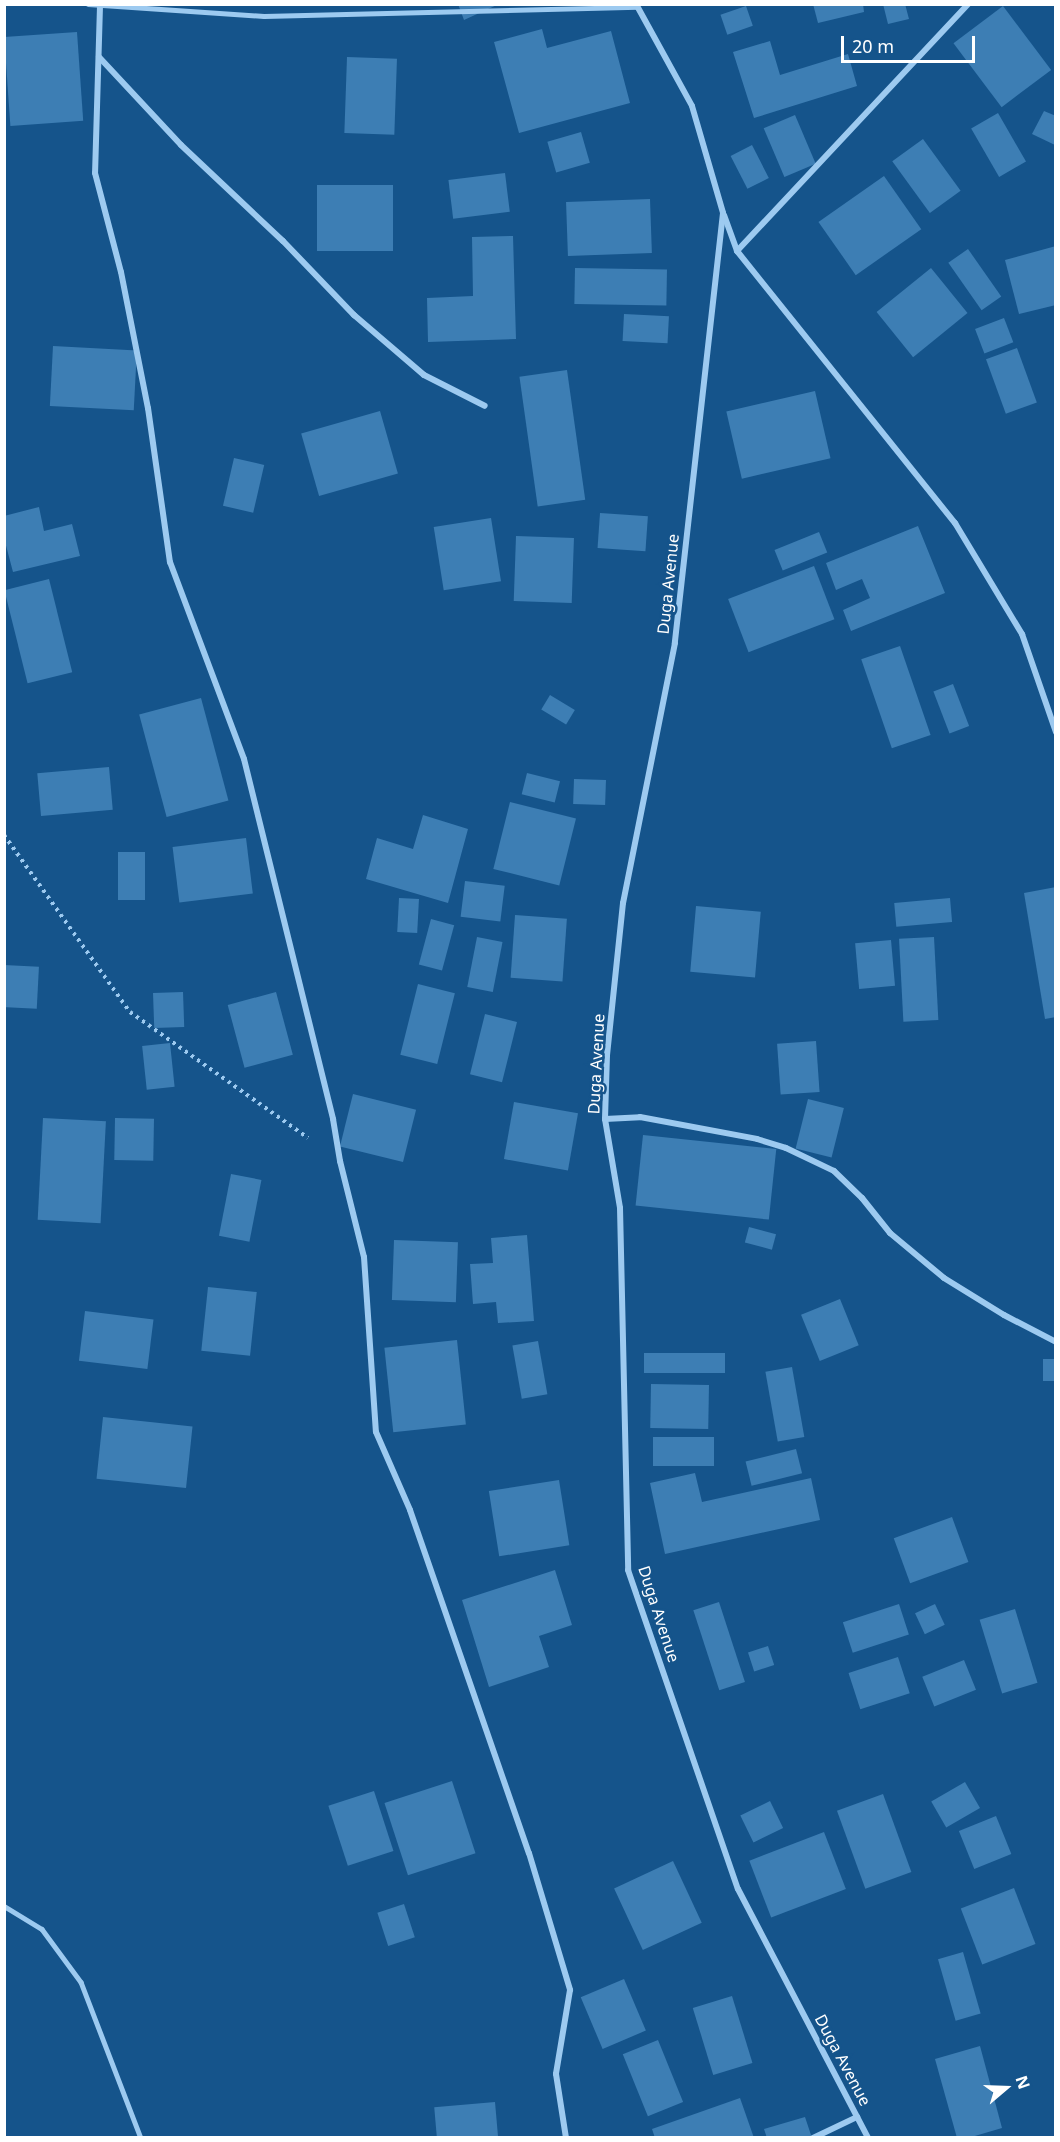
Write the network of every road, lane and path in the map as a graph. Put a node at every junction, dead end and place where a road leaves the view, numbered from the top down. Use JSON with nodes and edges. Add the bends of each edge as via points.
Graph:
{"nodes":[{"id":1,"x":88,"y":4,"type":"edge"},
{"id":2,"x":968,"y":4,"type":"edge"},
{"id":3,"x":100,"y":6,"type":"edge"},
{"id":4,"x":636,"y":6,"type":"edge"},
{"id":5,"x":99,"y":57,"type":"junction"},
{"id":6,"x":723,"y":213,"type":"junction"},
{"id":7,"x":737,"y":250,"type":"junction"},
{"id":8,"x":485,"y":406,"type":"dead end"},
{"id":9,"x":1056,"y":732,"type":"edge"},
{"id":10,"x":4,"y":836,"type":"edge"},
{"id":11,"x":605,"y":1119,"type":"junction"},
{"id":12,"x":340,"y":1161,"type":"junction"},
{"id":13,"x":1056,"y":1342,"type":"edge"},
{"id":14,"x":4,"y":1906,"type":"edge"},
{"id":15,"x":857,"y":2116,"type":"junction"},
{"id":16,"x":141,"y":2138,"type":"edge"},
{"id":17,"x":566,"y":2138,"type":"edge"},
{"id":18,"x":813,"y":2138,"type":"edge"},
{"id":19,"x":868,"y":2138,"type":"edge"}],
"edges":[{"from":1,"to":3,"type":"lane"},
{"from":2,"to":7,"type":"street"},
{"from":3,"to":4,"type":"lane","via":[[264,16]]},
{"from":3,"to":5,"type":"street"},
{"from":4,"to":6,"type":"street","name":"Duga Avenue","via":[[692,106]]},
{"from":5,"to":8,"type":"street","via":[[181,145],[283,241],[354,315],[424,375]]},
{"from":5,"to":12,"type":"street","via":[[95,172],[121,272],[148,408],[170,562],[244,759]]},
{"from":6,"to":7,"type":"street"},
{"from":6,"to":11,"type":"street","name":"Duga Avenue","via":[[675,643],[623,903],[607,1055]]},
{"from":7,"to":9,"type":"street","via":[[955,523],[1022,634]]},
{"from":10,"to":12,"type":"path","via":[[129,1012]]},
{"from":11,"to":13,"type":"street","via":[[640,1117],[757,1139],[834,1171],[890,1233],[944,1278]]},
{"from":11,"to":15,"type":"street","name":"Duga Avenue","via":[[620,1208],[628,1570],[738,1889]]},
{"from":12,"to":17,"type":"street","via":[[364,1257],[376,1432],[410,1510],[529,1853],[570,1990],[556,2074]]},
{"from":14,"to":16,"type":"lane","via":[[42,1929],[81,1982]]},
{"from":15,"to":18,"type":"street"},
{"from":15,"to":19,"type":"street","name":"Duga Avenue"}]}
